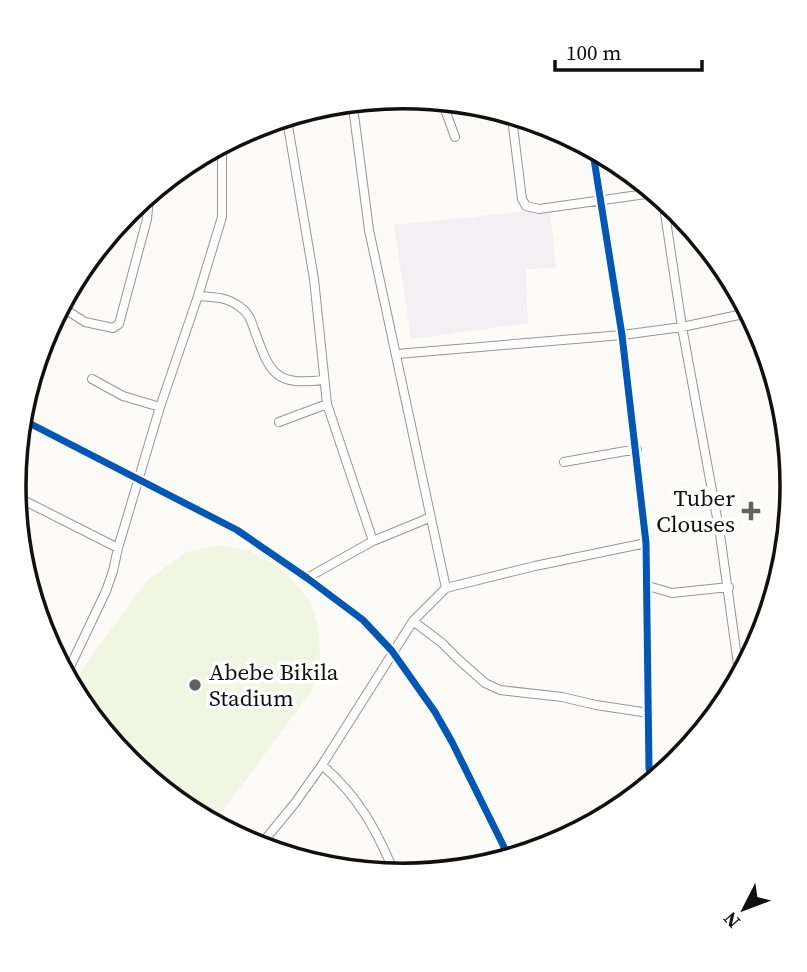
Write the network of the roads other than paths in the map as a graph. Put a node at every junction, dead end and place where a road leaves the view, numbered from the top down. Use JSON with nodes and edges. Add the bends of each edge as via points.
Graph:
{"nodes":[{"id":1,"x":446,"y":111,"type":"edge"},
{"id":2,"x":353,"y":112,"type":"edge"},
{"id":3,"x":513,"y":125,"type":"edge"},
{"id":4,"x":287,"y":127,"type":"edge"},
{"id":5,"x":455,"y":137,"type":"dead end"},
{"id":6,"x":222,"y":156,"type":"edge"},
{"id":7,"x":594,"y":160,"type":"edge"},
{"id":8,"x":642,"y":194,"type":"edge"},
{"id":9,"x":599,"y":199,"type":"junction"},
{"id":10,"x":147,"y":209,"type":"edge"},
{"id":11,"x":665,"y":214,"type":"edge"},
{"id":12,"x":198,"y":296,"type":"junction"},
{"id":13,"x":69,"y":312,"type":"edge"},
{"id":14,"x":739,"y":314,"type":"edge"},
{"id":15,"x":682,"y":327,"type":"junction"},
{"id":16,"x":622,"y":335,"type":"junction"},
{"id":17,"x":397,"y":354,"type":"junction"},
{"id":18,"x":92,"y":379,"type":"dead end"},
{"id":19,"x":323,"y":380,"type":"junction"},
{"id":20,"x":327,"y":404,"type":"junction"},
{"id":21,"x":160,"y":407,"type":"junction"},
{"id":22,"x":279,"y":422,"type":"dead end"},
{"id":23,"x":31,"y":424,"type":"edge"},
{"id":24,"x":637,"y":449,"type":"junction"},
{"id":25,"x":564,"y":462,"type":"dead end"},
{"id":26,"x":138,"y":481,"type":"junction"},
{"id":27,"x":27,"y":502,"type":"edge"},
{"id":28,"x":429,"y":518,"type":"junction"},
{"id":29,"x":373,"y":541,"type":"junction"},
{"id":30,"x":646,"y":544,"type":"junction"},
{"id":31,"x":118,"y":548,"type":"junction"},
{"id":32,"x":307,"y":578,"type":"junction"},
{"id":33,"x":648,"y":586,"type":"junction"},
{"id":34,"x":729,"y":587,"type":"junction"},
{"id":35,"x":446,"y":588,"type":"junction"},
{"id":36,"x":413,"y":621,"type":"junction"},
{"id":37,"x":392,"y":651,"type":"junction"},
{"id":38,"x":738,"y":661,"type":"edge"},
{"id":39,"x":71,"y":664,"type":"edge"},
{"id":40,"x":649,"y":713,"type":"junction"},
{"id":41,"x":322,"y":765,"type":"junction"},
{"id":42,"x":650,"y":772,"type":"edge"},
{"id":43,"x":268,"y":838,"type":"edge"},
{"id":44,"x":505,"y":849,"type":"edge"},
{"id":45,"x":390,"y":862,"type":"edge"}],
"edges":[{"from":1,"to":5,"type":"street"},
{"from":2,"to":17,"type":"street","via":[[369,230]]},
{"from":3,"to":9,"type":"street","via":[[526,206],[539,209]]},
{"from":4,"to":19,"type":"street","via":[[314,279]]},
{"from":6,"to":12,"type":"street","via":[[222,217]]},
{"from":7,"to":9,"type":"street"},
{"from":8,"to":9,"type":"street"},
{"from":9,"to":16,"type":"street"},
{"from":10,"to":13,"type":"street","via":[[119,324],[113,328],[85,323]]},
{"from":11,"to":15,"type":"street"},
{"from":12,"to":19,"type":"street","via":[[223,298],[243,309],[281,379]]},
{"from":12,"to":21,"type":"street"},
{"from":14,"to":15,"type":"street"},
{"from":15,"to":16,"type":"street"},
{"from":15,"to":34,"type":"street"},
{"from":16,"to":17,"type":"street"},
{"from":16,"to":24,"type":"street"},
{"from":17,"to":28,"type":"street"},
{"from":18,"to":21,"type":"street","via":[[123,396]]},
{"from":19,"to":20,"type":"street"},
{"from":20,"to":22,"type":"street"},
{"from":20,"to":29,"type":"street"},
{"from":21,"to":26,"type":"street"},
{"from":23,"to":26,"type":"street"},
{"from":24,"to":25,"type":"street"},
{"from":24,"to":30,"type":"street"},
{"from":26,"to":31,"type":"street"},
{"from":26,"to":32,"type":"street","via":[[237,530]]},
{"from":27,"to":31,"type":"street"},
{"from":28,"to":29,"type":"street"},
{"from":28,"to":35,"type":"street"},
{"from":29,"to":32,"type":"street"},
{"from":30,"to":33,"type":"street"},
{"from":30,"to":35,"type":"street"},
{"from":31,"to":39,"type":"street","via":[[106,591]]},
{"from":32,"to":37,"type":"street","via":[[363,621]]},
{"from":33,"to":34,"type":"street","via":[[672,593]]},
{"from":33,"to":40,"type":"street"},
{"from":34,"to":38,"type":"street"},
{"from":35,"to":36,"type":"street"},
{"from":36,"to":37,"type":"street"},
{"from":36,"to":40,"type":"street","via":[[500,690]]},
{"from":37,"to":41,"type":"street"},
{"from":37,"to":44,"type":"street","via":[[452,741]]},
{"from":40,"to":42,"type":"street"},
{"from":41,"to":43,"type":"street"},
{"from":41,"to":45,"type":"street","via":[[352,793]]}]}
